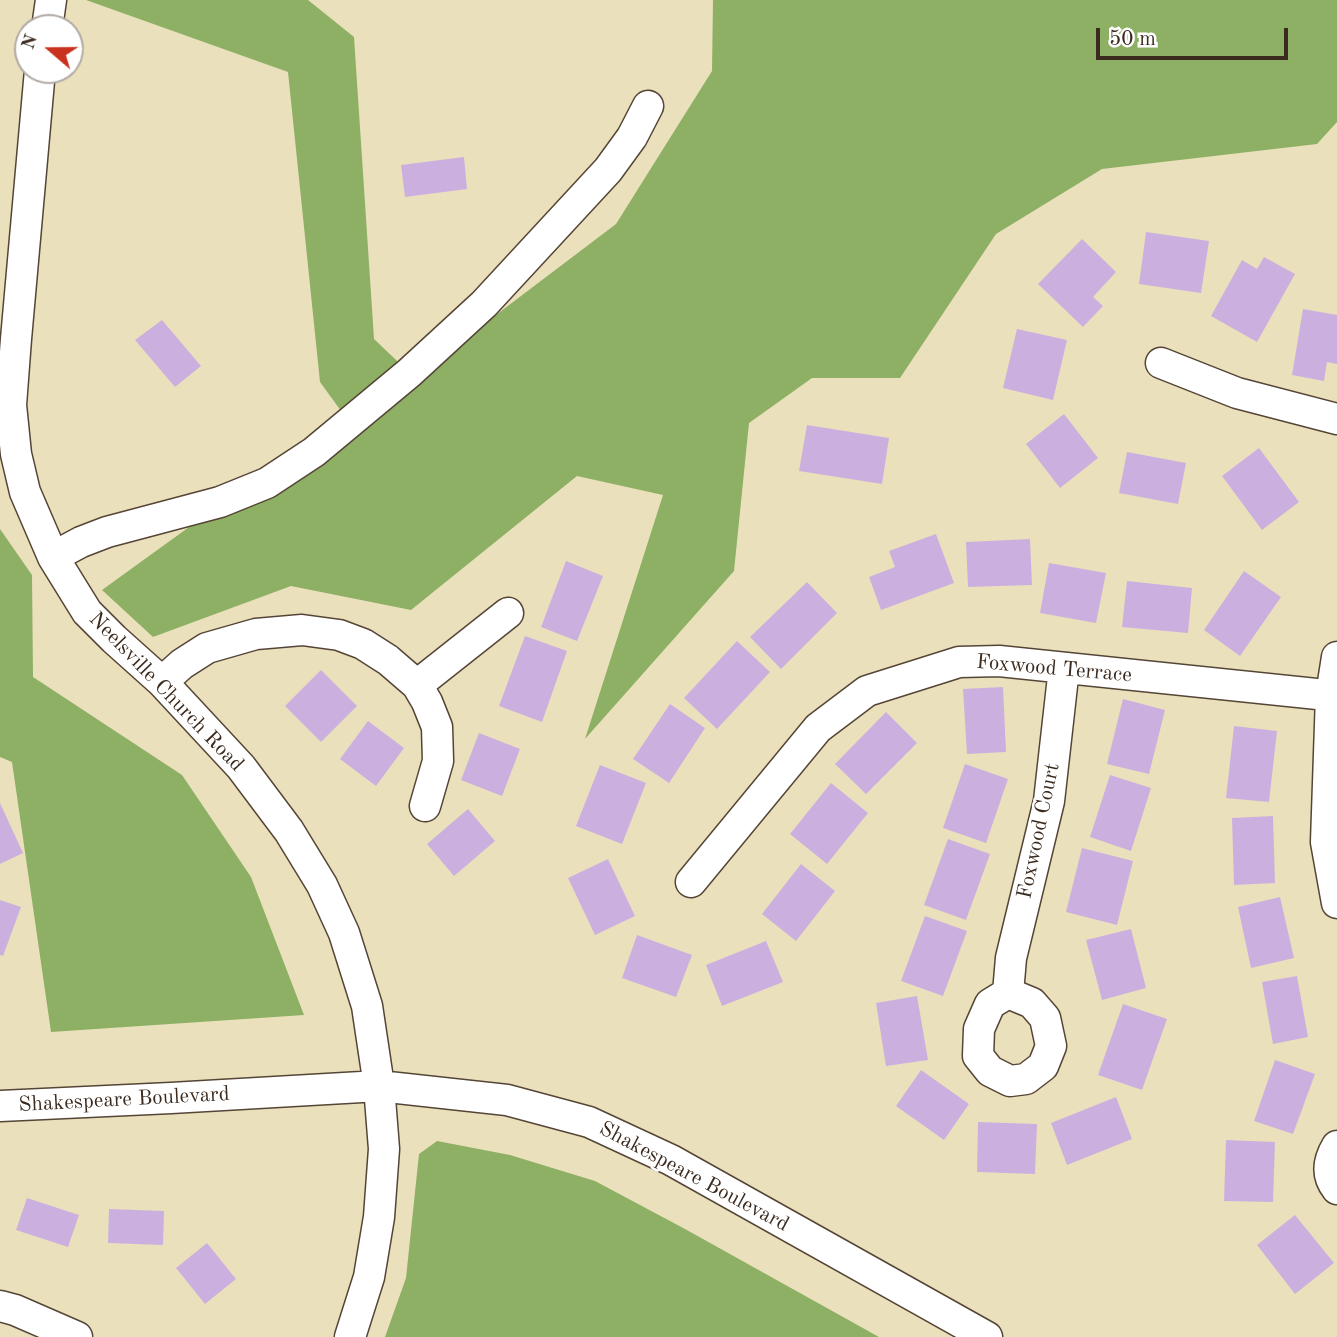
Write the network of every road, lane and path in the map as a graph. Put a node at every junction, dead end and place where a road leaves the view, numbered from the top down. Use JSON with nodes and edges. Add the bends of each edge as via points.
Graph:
{"nodes":[{"id":1,"x":38,"y":84,"type":"edge"},
{"id":2,"x":648,"y":106,"type":"dead end"},
{"id":3,"x":14,"y":216,"type":"edge"},
{"id":4,"x":1161,"y":363,"type":"dead end"},
{"id":5,"x":1337,"y":419,"type":"edge"},
{"id":6,"x":53,"y":557,"type":"junction"},
{"id":7,"x":508,"y":612,"type":"dead end"},
{"id":8,"x":1337,"y":657,"type":"edge"},
{"id":9,"x":1064,"y":668,"type":"junction"},
{"id":10,"x":162,"y":682,"type":"junction"},
{"id":11,"x":417,"y":685,"type":"junction"},
{"id":12,"x":1334,"y":696,"type":"edge"},
{"id":13,"x":425,"y":806,"type":"dead end"},
{"id":14,"x":691,"y":881,"type":"dead end"},
{"id":15,"x":1337,"y":903,"type":"edge"},
{"id":16,"x":1008,"y":993,"type":"dead end"},
{"id":17,"x":379,"y":1086,"type":"junction"},
{"id":18,"x":0,"y":1106,"type":"edge"},
{"id":19,"x":1337,"y":1146,"type":"edge"},
{"id":20,"x":1337,"y":1189,"type":"edge"},
{"id":21,"x":0,"y":1306,"type":"edge"},
{"id":22,"x":77,"y":1337,"type":"edge"},
{"id":23,"x":350,"y":1337,"type":"edge"},
{"id":24,"x":987,"y":1337,"type":"edge"}],
"edges":[{"from":1,"to":3,"type":"street","name":"Neelsville Church Road"},
{"from":2,"to":6,"type":"street","via":[[608,170],[484,304],[314,452],[267,483],[220,502],[107,532]]},
{"from":3,"to":6,"type":"street","name":"Neelsville Church Road","via":[[11,405],[16,454],[25,492]]},
{"from":4,"to":5,"type":"street","via":[[1237,393]]},
{"from":6,"to":10,"type":"street","name":"Neelsville Church Road","via":[[87,612]]},
{"from":7,"to":11,"type":"street"},
{"from":8,"to":12,"type":"street"},
{"from":9,"to":12,"type":"street","name":"Foxwood Terrace"},
{"from":9,"to":14,"type":"street","name":"Foxwood Terrace","via":[[999,661],[958,663],[866,691],[818,728]]},
{"from":9,"to":16,"type":"street","name":"Foxwood Court","via":[[1049,801],[1011,958]]},
{"from":10,"to":11,"type":"street","via":[[207,648],[256,634],[302,630],[340,635],[363,644]]},
{"from":10,"to":17,"type":"street","name":"Neelsville Church Road","via":[[241,767],[322,885],[344,933],[367,1006]]},
{"from":11,"to":13,"type":"street","via":[[437,727],[438,761]]},
{"from":12,"to":15,"type":"street","via":[[1326,842]]},
{"from":17,"to":18,"type":"street","name":"Shakespeare Boulevard"},
{"from":17,"to":23,"type":"street","name":"Neelsville Church Road","via":[[384,1149],[379,1217],[369,1277]]},
{"from":17,"to":24,"type":"street","name":"Shakespeare Boulevard","via":[[507,1100],[589,1122],[671,1160]]},
{"from":19,"to":20,"type":"street","via":[[1328,1173]]},
{"from":21,"to":22,"type":"street"}]}
